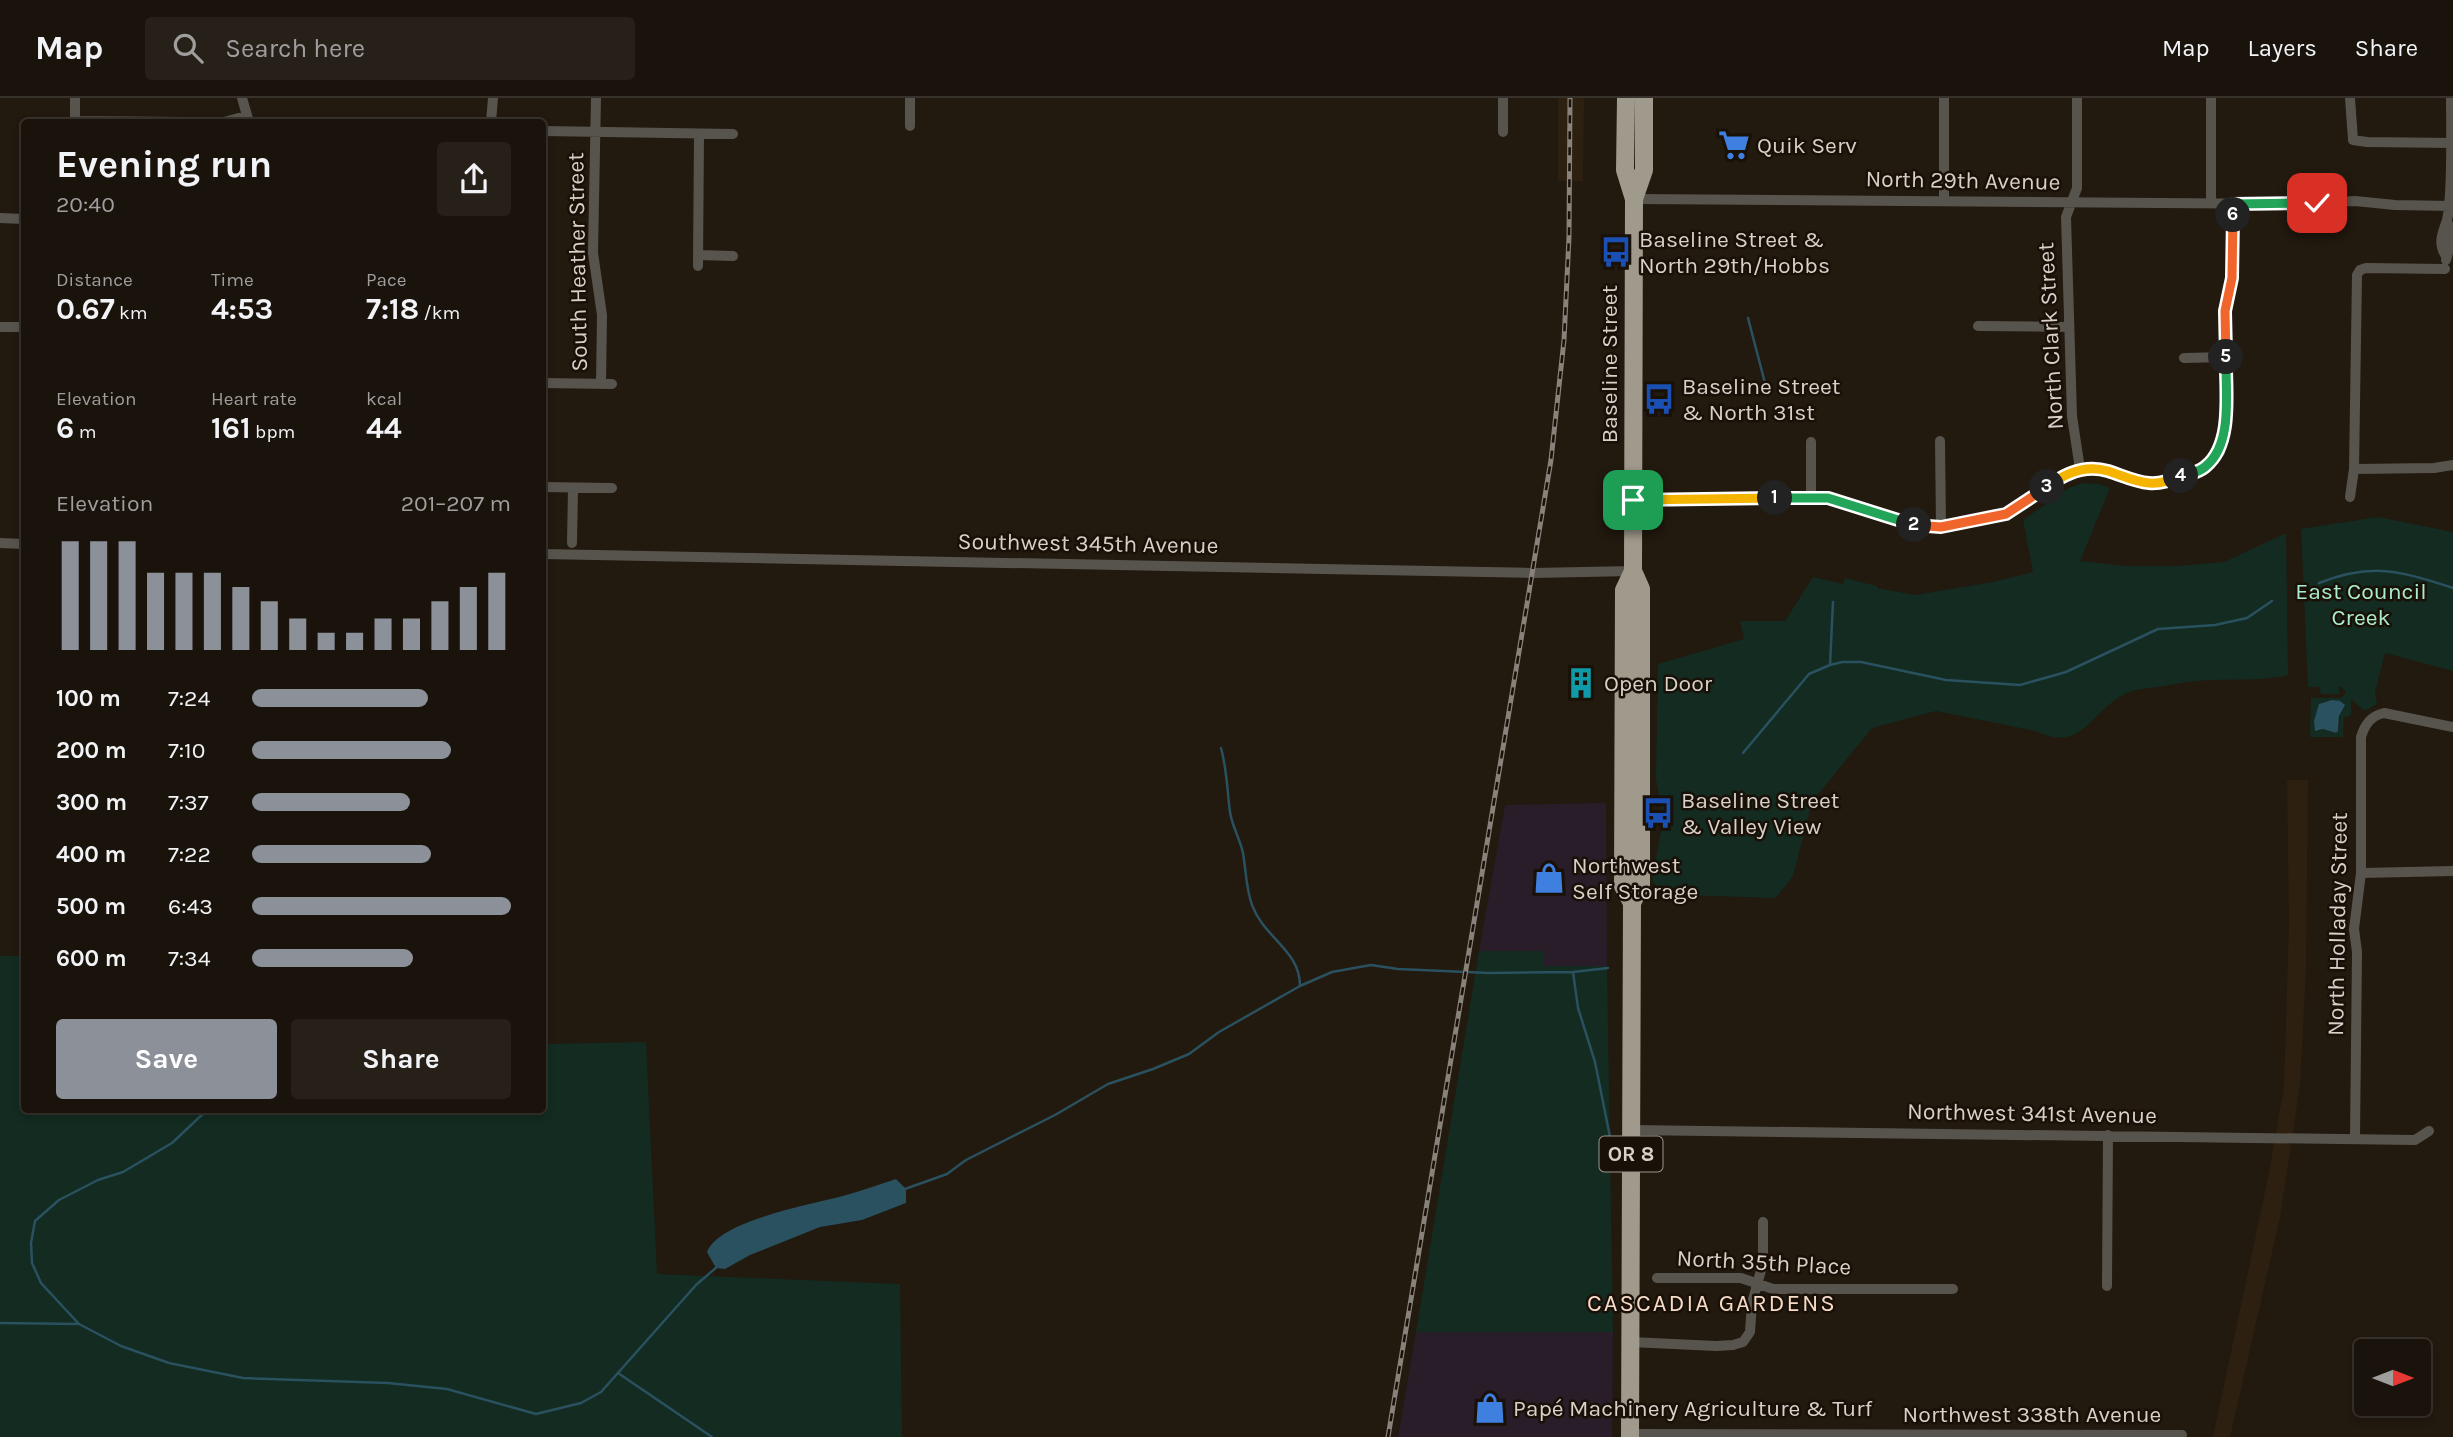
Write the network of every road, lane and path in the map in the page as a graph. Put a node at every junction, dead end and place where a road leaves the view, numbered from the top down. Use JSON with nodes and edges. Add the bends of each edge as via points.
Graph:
{"nodes":[{"id":1,"x":75,"y":98,"type":"edge"},
{"id":2,"x":242,"y":98,"type":"edge"},
{"id":3,"x":493,"y":98,"type":"edge"},
{"id":4,"x":596,"y":98,"type":"edge"},
{"id":5,"x":910,"y":98,"type":"edge"},
{"id":6,"x":1503,"y":98,"type":"edge"},
{"id":7,"x":1626,"y":98,"type":"edge"},
{"id":8,"x":1644,"y":98,"type":"edge"},
{"id":9,"x":1944,"y":98,"type":"edge"},
{"id":10,"x":2077,"y":98,"type":"edge"},
{"id":11,"x":2211,"y":98,"type":"edge"},
{"id":12,"x":2350,"y":98,"type":"edge"},
{"id":13,"x":2451,"y":98,"type":"edge"},
{"id":14,"x":75,"y":119,"type":"edge"},
{"id":15,"x":247,"y":119,"type":"edge"},
{"id":16,"x":491,"y":119,"type":"edge"},
{"id":17,"x":910,"y":126,"type":"dead end"},
{"id":18,"x":546,"y":131,"type":"edge"},
{"id":19,"x":595,"y":132,"type":"junction"},
{"id":20,"x":1503,"y":132,"type":"dead end"},
{"id":21,"x":733,"y":134,"type":"dead end"},
{"id":22,"x":699,"y":135,"type":"junction"},
{"id":23,"x":2452,"y":143,"type":"edge"},
{"id":24,"x":1634,"y":199,"type":"junction"},
{"id":25,"x":1944,"y":201,"type":"junction"},
{"id":26,"x":2070,"y":203,"type":"junction"},
{"id":27,"x":2211,"y":203,"type":"junction"},
{"id":28,"x":2233,"y":204,"type":"junction"},
{"id":29,"x":2451,"y":206,"type":"edge"},
{"id":30,"x":0,"y":218,"type":"edge"},
{"id":31,"x":21,"y":219,"type":"edge"},
{"id":32,"x":733,"y":256,"type":"dead end"},
{"id":33,"x":2449,"y":272,"type":"edge"},
{"id":34,"x":1978,"y":326,"type":"dead end"},
{"id":35,"x":0,"y":327,"type":"edge"},
{"id":36,"x":21,"y":327,"type":"edge"},
{"id":37,"x":2069,"y":327,"type":"junction"},
{"id":38,"x":2226,"y":357,"type":"junction"},
{"id":39,"x":2184,"y":358,"type":"dead end"},
{"id":40,"x":546,"y":383,"type":"edge"},
{"id":41,"x":1940,"y":441,"type":"dead end"},
{"id":42,"x":1811,"y":442,"type":"dead end"},
{"id":43,"x":2453,"y":465,"type":"edge"},
{"id":44,"x":2080,"y":469,"type":"junction"},
{"id":45,"x":2354,"y":470,"type":"junction"},
{"id":46,"x":546,"y":487,"type":"edge"},
{"id":47,"x":573,"y":488,"type":"junction"},
{"id":48,"x":612,"y":488,"type":"dead end"},
{"id":49,"x":1811,"y":497,"type":"junction"},
{"id":50,"x":2350,"y":497,"type":"dead end"},
{"id":51,"x":1633,"y":500,"type":"junction"},
{"id":52,"x":1941,"y":527,"type":"junction"},
{"id":53,"x":0,"y":543,"type":"edge"},
{"id":54,"x":572,"y":543,"type":"dead end"},
{"id":55,"x":21,"y":544,"type":"edge"},
{"id":56,"x":546,"y":554,"type":"edge"},
{"id":57,"x":1633,"y":571,"type":"junction"},
{"id":58,"x":2453,"y":727,"type":"edge"},
{"id":59,"x":2453,"y":871,"type":"edge"},
{"id":60,"x":2361,"y":873,"type":"junction"},
{"id":61,"x":1631,"y":1130,"type":"junction"},
{"id":62,"x":2429,"y":1131,"type":"dead end"},
{"id":63,"x":2108,"y":1135,"type":"junction"},
{"id":64,"x":2355,"y":1138,"type":"junction"},
{"id":65,"x":1763,"y":1222,"type":"dead end"},
{"id":66,"x":1657,"y":1278,"type":"dead end"},
{"id":67,"x":1756,"y":1284,"type":"junction"},
{"id":68,"x":2107,"y":1286,"type":"dead end"},
{"id":69,"x":1953,"y":1289,"type":"dead end"},
{"id":70,"x":1631,"y":1342,"type":"junction"},
{"id":71,"x":1630,"y":1436,"type":"edge"},
{"id":72,"x":2182,"y":1436,"type":"edge"}],
"edges":[{"from":1,"to":14,"type":"street"},
{"from":2,"to":15,"type":"street"},
{"from":3,"to":16,"type":"street"},
{"from":4,"to":19,"type":"street","name":"South Heather Street"},
{"from":5,"to":17,"type":"street"},
{"from":6,"to":20,"type":"street"},
{"from":7,"to":24,"type":"highway","name":"Baseline Street","number":"OR 8","via":[[1626,170]]},
{"from":8,"to":24,"type":"highway","name":"Baseline Street","number":"OR 8","via":[[1644,170]]},
{"from":9,"to":25,"type":"street"},
{"from":10,"to":26,"type":"street","name":"North Clark Street","via":[[2077,188]]},
{"from":11,"to":27,"type":"street"},
{"from":12,"to":23,"type":"street","via":[[2353,140]]},
{"from":13,"to":23,"type":"street"},
{"from":18,"to":19,"type":"street"},
{"from":19,"to":22,"type":"street"},
{"from":19,"to":40,"type":"street","name":"South Heather Street","via":[[593,253],[607,384]]},
{"from":21,"to":22,"type":"street"},
{"from":22,"to":32,"type":"street","via":[[698,261]]},
{"from":23,"to":29,"type":"street"},
{"from":24,"to":25,"type":"street","name":"North 29th Avenue"},
{"from":24,"to":51,"type":"highway","name":"Baseline Street","number":"OR 8"},
{"from":25,"to":26,"type":"street","name":"North 29th Avenue"},
{"from":26,"to":27,"type":"street","name":"North 29th Avenue"},
{"from":26,"to":37,"type":"street","name":"North Clark Street","via":[[2066,216]]},
{"from":27,"to":28,"type":"street","name":"North 29th Avenue"},
{"from":28,"to":29,"type":"street","name":"North 29th Avenue","via":[[2355,201]]},
{"from":28,"to":38,"type":"street"},
{"from":29,"to":33,"type":"street","via":[[2447,221],[2451,228],[2451,250],[2446,256]]},
{"from":30,"to":31,"type":"street"},
{"from":33,"to":45,"type":"street","via":[[2366,268],[2357,275]]},
{"from":34,"to":37,"type":"street"},
{"from":35,"to":36,"type":"street"},
{"from":37,"to":44,"type":"street","name":"North Clark Street","via":[[2072,416]]},
{"from":38,"to":39,"type":"street"},
{"from":38,"to":44,"type":"street","via":[[2225,431],[2220,452],[2201,470],[2149,483],[2104,470]]},
{"from":41,"to":52,"type":"street"},
{"from":42,"to":49,"type":"street"},
{"from":43,"to":45,"type":"street"},
{"from":44,"to":52,"type":"street","via":[[2062,475],[2006,514]]},
{"from":45,"to":50,"type":"street"},
{"from":46,"to":47,"type":"street"},
{"from":47,"to":48,"type":"street"},
{"from":47,"to":54,"type":"street"},
{"from":49,"to":51,"type":"street"},
{"from":49,"to":52,"type":"street","via":[[1828,498],[1917,526]]},
{"from":51,"to":57,"type":"highway","name":"Baseline Street","number":"OR 8"},
{"from":53,"to":55,"type":"street"},
{"from":56,"to":57,"type":"street","name":"Southwest 345th Avenue","via":[[1533,573]]},
{"from":57,"to":61,"type":"highway","name":"Baseline Street","number":"OR 8","via":[[1642,589],[1641,886],[1632,904]]},
{"from":58,"to":60,"type":"street","name":"North Holladay Street","via":[[2384,713],[2364,728]]},
{"from":59,"to":60,"type":"street"},
{"from":60,"to":64,"type":"street","name":"North Holladay Street","via":[[2354,929]]},
{"from":61,"to":63,"type":"street","name":"Northwest 341st Avenue"},
{"from":61,"to":70,"type":"highway","number":"OR 8"},
{"from":62,"to":64,"type":"street","name":"Northwest 341st Avenue","via":[[2415,1140]]},
{"from":63,"to":64,"type":"street","name":"Northwest 341st Avenue"},
{"from":63,"to":68,"type":"street"},
{"from":65,"to":67,"type":"street","via":[[1763,1263]]},
{"from":66,"to":67,"type":"street","name":"North 35th Place","via":[[1741,1278]]},
{"from":67,"to":69,"type":"street","name":"North 35th Place","via":[[1773,1289]]},
{"from":67,"to":70,"type":"street","via":[[1750,1332],[1743,1342],[1716,1346]]},
{"from":70,"to":71,"type":"highway","number":"OR 8"},
{"from":71,"to":72,"type":"street","name":"Northwest 338th Avenue"}]}
